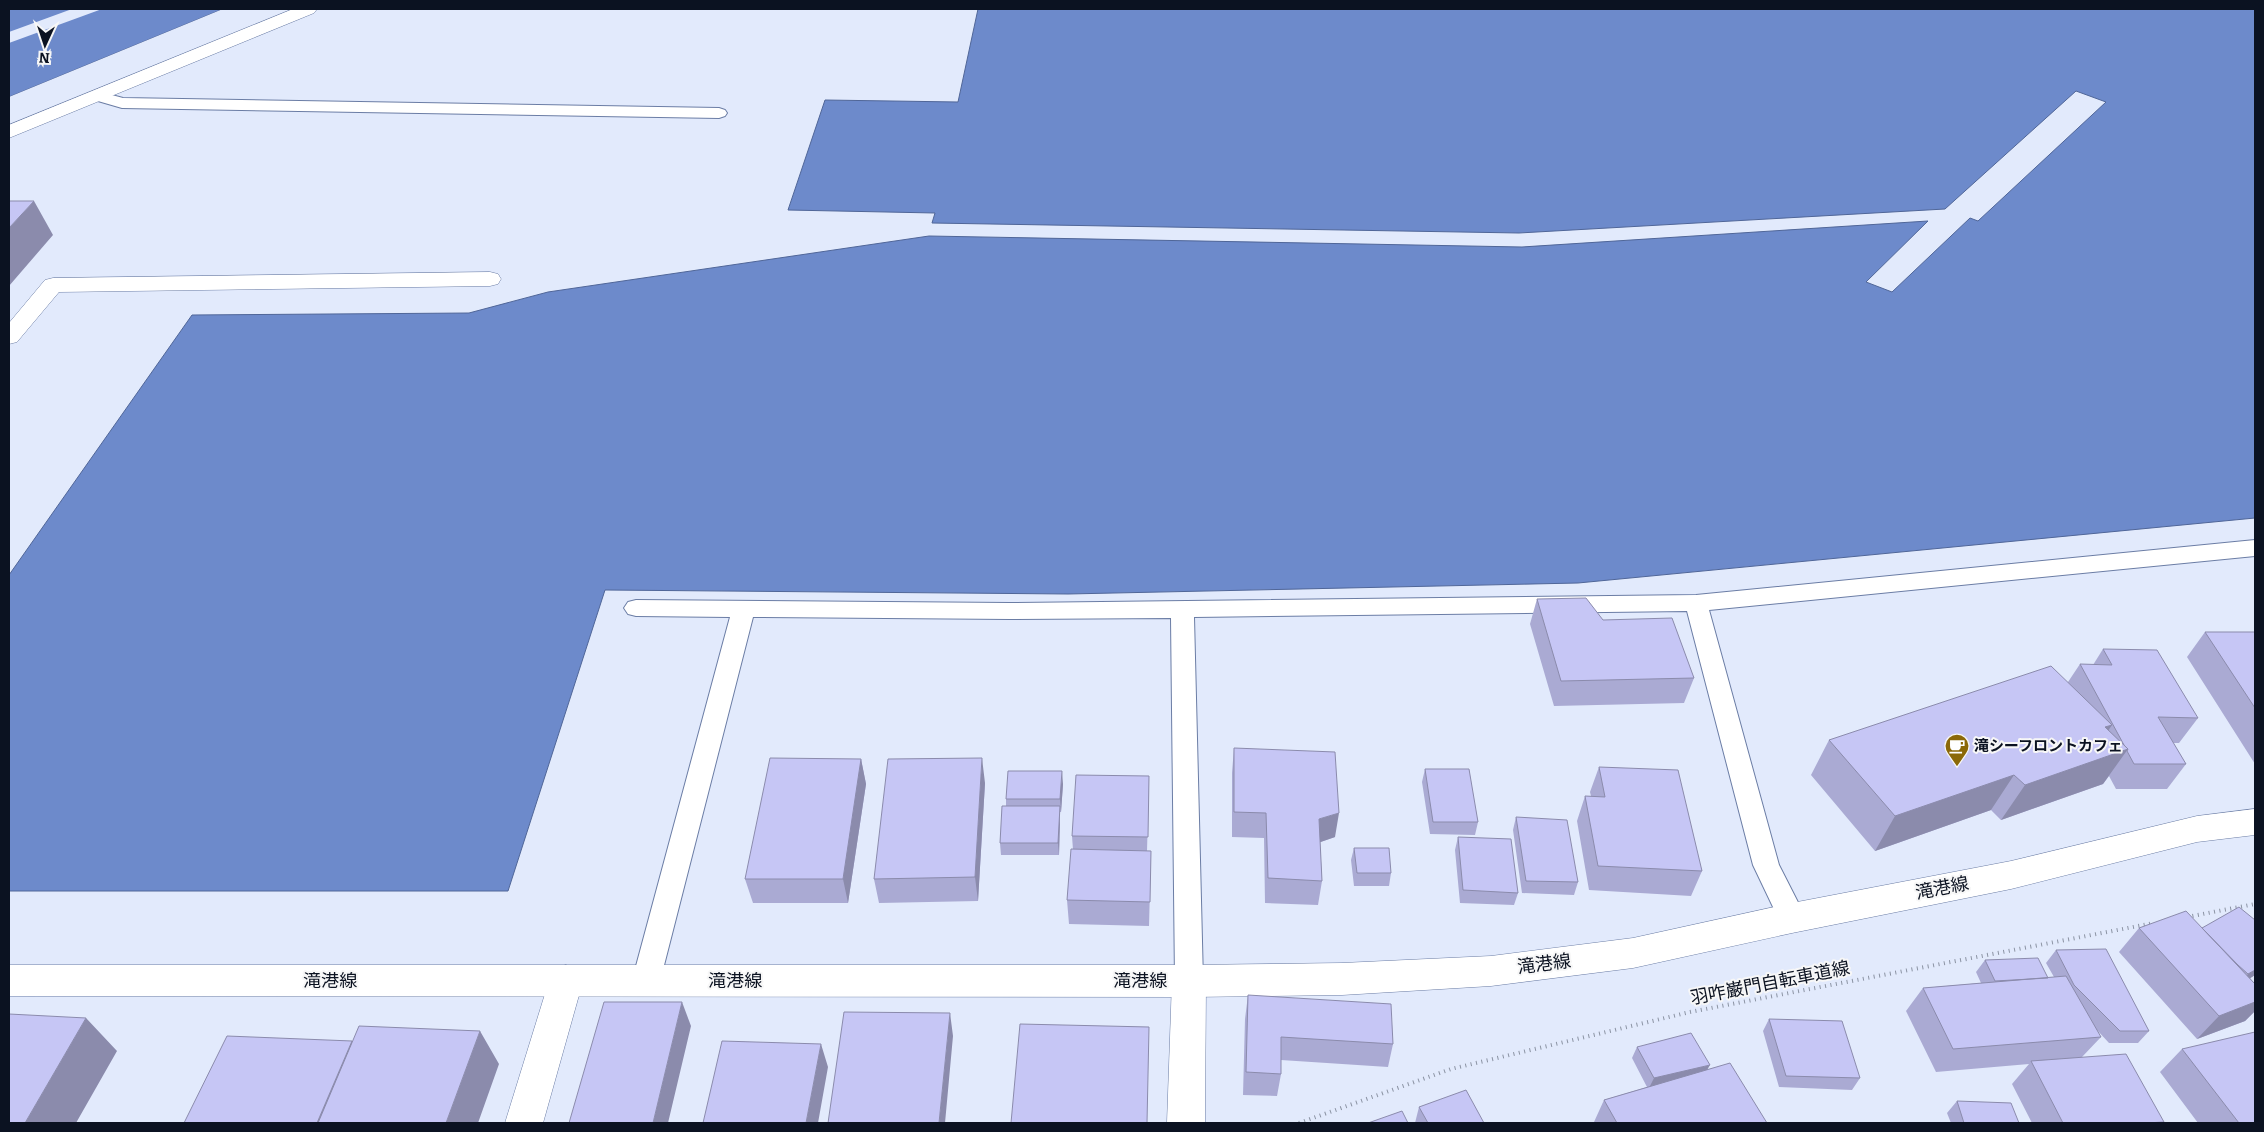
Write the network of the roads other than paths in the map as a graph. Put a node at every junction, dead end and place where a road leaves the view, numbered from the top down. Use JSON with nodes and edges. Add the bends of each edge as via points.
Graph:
{"nodes":[{"id":1,"x":308,"y":9,"type":"edge"},
{"id":2,"x":97,"y":96,"type":"junction"},
{"id":3,"x":719,"y":113,"type":"dead end"},
{"id":4,"x":9,"y":132,"type":"edge"},
{"id":5,"x":490,"y":278,"type":"dead end"},
{"id":6,"x":9,"y":337,"type":"edge"},
{"id":7,"x":2255,"y":548,"type":"edge"},
{"id":8,"x":1696,"y":603,"type":"junction"},
{"id":9,"x":636,"y":608,"type":"dead end"},
{"id":10,"x":744,"y":609,"type":"junction"},
{"id":11,"x":1182,"y":609,"type":"junction"},
{"id":12,"x":2255,"y":822,"type":"edge"},
{"id":13,"x":1792,"y":918,"type":"junction"},
{"id":14,"x":9,"y":981,"type":"edge"},
{"id":15,"x":566,"y":981,"type":"junction"},
{"id":16,"x":646,"y":981,"type":"junction"},
{"id":17,"x":1189,"y":981,"type":"junction"},
{"id":18,"x":524,"y":1123,"type":"edge"},
{"id":19,"x":1186,"y":1123,"type":"edge"}],
"edges":[{"from":1,"to":2,"type":"main road"},
{"from":2,"to":3,"type":"lane","via":[[122,103]]},
{"from":2,"to":4,"type":"main road"},
{"from":5,"to":6,"type":"main road","via":[[53,285]]},
{"from":7,"to":8,"type":"lane"},
{"from":8,"to":11,"type":"lane"},
{"from":8,"to":13,"type":"lane","via":[[1766,865]]},
{"from":9,"to":10,"type":"lane"},
{"from":10,"to":11,"type":"lane"},
{"from":10,"to":16,"type":"lane"},
{"from":11,"to":17,"type":"lane"},
{"from":12,"to":13,"type":"main road","name":"滝港線","via":[[2197,829],[2011,874]]},
{"from":13,"to":17,"type":"main road","name":"滝港線","via":[[1633,953],[1491,971],[1342,979]]},
{"from":14,"to":15,"type":"main road","name":"滝港線"},
{"from":15,"to":16,"type":"main road","name":"滝港線"},
{"from":15,"to":18,"type":"main road"},
{"from":16,"to":17,"type":"main road","name":"滝港線"},
{"from":17,"to":19,"type":"main road"}]}
